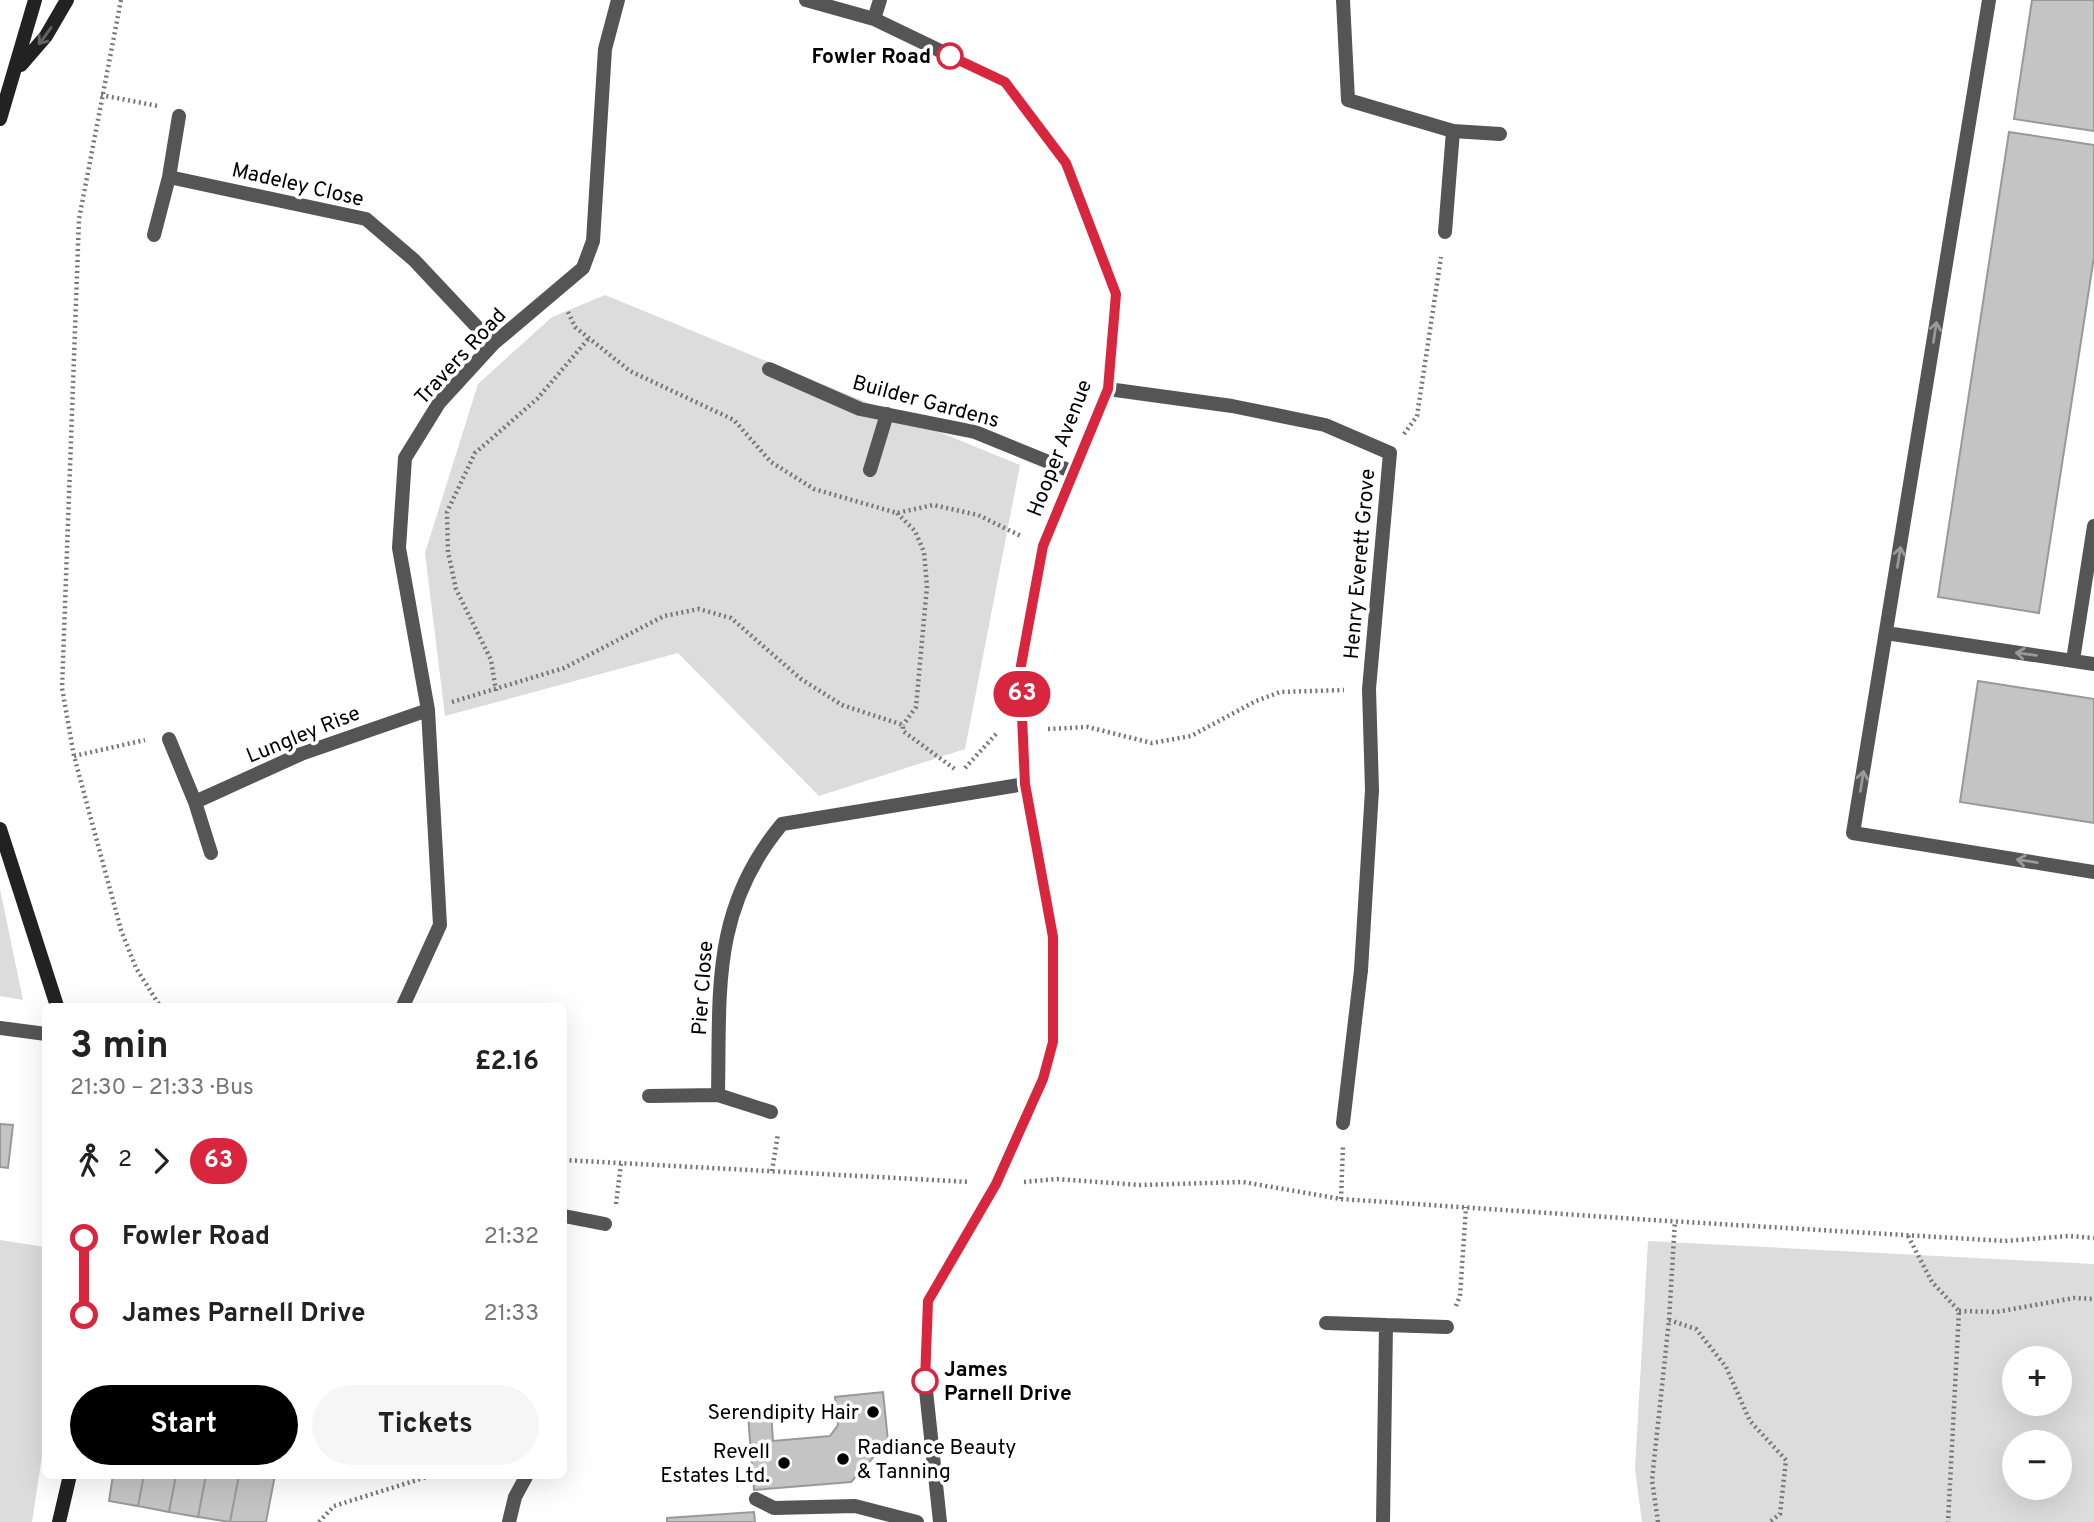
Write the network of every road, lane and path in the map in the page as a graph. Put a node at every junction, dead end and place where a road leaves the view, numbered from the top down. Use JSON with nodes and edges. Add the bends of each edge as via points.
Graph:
{"nodes":[{"id":1,"x":35,"y":0,"type":"edge"},
{"id":2,"x":67,"y":0,"type":"edge"},
{"id":3,"x":121,"y":0,"type":"edge"},
{"id":4,"x":618,"y":0,"type":"edge"},
{"id":5,"x":806,"y":0,"type":"edge"},
{"id":6,"x":880,"y":0,"type":"edge"},
{"id":7,"x":1343,"y":0,"type":"edge"},
{"id":8,"x":1989,"y":0,"type":"edge"},
{"id":9,"x":874,"y":19,"type":"junction"},
{"id":10,"x":17,"y":69,"type":"junction"},
{"id":11,"x":101,"y":95,"type":"junction"},
{"id":12,"x":179,"y":117,"type":"joint"},
{"id":13,"x":0,"y":119,"type":"edge"},
{"id":14,"x":1453,"y":131,"type":"junction"},
{"id":15,"x":1500,"y":134,"type":"dead end"},
{"id":16,"x":169,"y":177,"type":"junction"},
{"id":17,"x":1445,"y":232,"type":"joint"},
{"id":18,"x":154,"y":235,"type":"dead end"},
{"id":19,"x":558,"y":289,"type":"junction"},
{"id":20,"x":590,"y":337,"type":"junction"},
{"id":21,"x":493,"y":344,"type":"junction"},
{"id":22,"x":769,"y":369,"type":"dead end"},
{"id":23,"x":1108,"y":389,"type":"junction"},
{"id":24,"x":887,"y":414,"type":"junction"},
{"id":25,"x":1390,"y":453,"type":"junction"},
{"id":26,"x":870,"y":470,"type":"dead end"},
{"id":27,"x":1073,"y":472,"type":"junction"},
{"id":28,"x":897,"y":513,"type":"junction"},
{"id":29,"x":2094,"y":526,"type":"edge"},
{"id":30,"x":1043,"y":546,"type":"junction"},
{"id":31,"x":1886,"y":633,"type":"junction"},
{"id":32,"x":2073,"y":660,"type":"junction"},
{"id":33,"x":2094,"y":664,"type":"edge"},
{"id":34,"x":1369,"y":689,"type":"junction"},
{"id":35,"x":496,"y":691,"type":"junction"},
{"id":36,"x":428,"y":710,"type":"junction"},
{"id":37,"x":904,"y":725,"type":"junction"},
{"id":38,"x":1024,"y":733,"type":"junction"},
{"id":39,"x":169,"y":738,"type":"joint"},
{"id":40,"x":74,"y":756,"type":"junction"},
{"id":41,"x":1025,"y":784,"type":"junction"},
{"id":42,"x":195,"y":803,"type":"junction"},
{"id":43,"x":0,"y":829,"type":"edge"},
{"id":44,"x":211,"y":853,"type":"dead end"},
{"id":45,"x":2094,"y":872,"type":"edge"},
{"id":46,"x":56,"y":1003,"type":"edge"},
{"id":47,"x":158,"y":1003,"type":"edge"},
{"id":48,"x":404,"y":1003,"type":"edge"},
{"id":49,"x":0,"y":1028,"type":"edge"},
{"id":50,"x":42,"y":1033,"type":"edge"},
{"id":51,"x":649,"y":1096,"type":"dead end"},
{"id":52,"x":718,"y":1096,"type":"junction"},
{"id":53,"x":771,"y":1112,"type":"dead end"},
{"id":54,"x":1343,"y":1124,"type":"joint"},
{"id":55,"x":567,"y":1160,"type":"edge"},
{"id":56,"x":621,"y":1164,"type":"junction"},
{"id":57,"x":996,"y":1184,"type":"junction"},
{"id":58,"x":1341,"y":1199,"type":"junction"},
{"id":59,"x":1466,"y":1207,"type":"junction"},
{"id":60,"x":567,"y":1217,"type":"edge"},
{"id":61,"x":1675,"y":1221,"type":"junction"},
{"id":62,"x":606,"y":1224,"type":"joint"},
{"id":63,"x":1908,"y":1236,"type":"junction"},
{"id":64,"x":2094,"y":1238,"type":"edge"},
{"id":65,"x":2094,"y":1299,"type":"edge"},
{"id":66,"x":1959,"y":1311,"type":"junction"},
{"id":67,"x":1669,"y":1320,"type":"junction"},
{"id":68,"x":1326,"y":1323,"type":"dead end"},
{"id":69,"x":1386,"y":1325,"type":"junction"},
{"id":70,"x":1447,"y":1327,"type":"joint"},
{"id":71,"x":69,"y":1479,"type":"edge"},
{"id":72,"x":420,"y":1479,"type":"edge"},
{"id":73,"x":525,"y":1479,"type":"edge"},
{"id":74,"x":756,"y":1499,"type":"dead end"},
{"id":75,"x":60,"y":1522,"type":"edge"},
{"id":76,"x":319,"y":1522,"type":"edge"},
{"id":77,"x":509,"y":1522,"type":"edge"},
{"id":78,"x":917,"y":1522,"type":"edge"},
{"id":79,"x":940,"y":1522,"type":"edge"},
{"id":80,"x":1382,"y":1522,"type":"edge"},
{"id":81,"x":1658,"y":1522,"type":"edge"},
{"id":82,"x":1770,"y":1522,"type":"edge"},
{"id":83,"x":1948,"y":1522,"type":"edge"}],
"edges":[{"from":1,"to":10,"type":"street"},
{"from":2,"to":10,"type":"street","one_way":true,"via":[[47,36]]},
{"from":3,"to":11,"type":"path"},
{"from":4,"to":19,"type":"street","name":"Travers Road","via":[[605,49],[593,241],[583,268]]},
{"from":5,"to":9,"type":"street","name":"Hooper Avenue"},
{"from":6,"to":9,"type":"street"},
{"from":7,"to":14,"type":"street","via":[[1348,100]]},
{"from":31,"to":8,"type":"street","one_way":true},
{"from":9,"to":23,"type":"street","name":"Hooper Avenue","via":[[1005,82],[1066,163],[1116,294]]},
{"from":10,"to":13,"type":"street"},
{"from":11,"to":12,"type":"path","via":[[177,109]]},
{"from":11,"to":40,"type":"path","via":[[79,219],[62,688]]},
{"from":12,"to":16,"type":"street"},
{"from":14,"to":15,"type":"street"},
{"from":14,"to":17,"type":"street"},
{"from":16,"to":18,"type":"street"},
{"from":16,"to":21,"type":"street","name":"Madeley Close","via":[[366,219],[414,260]]},
{"from":17,"to":25,"type":"path","via":[[1417,416]]},
{"from":19,"to":20,"type":"path","via":[[575,327]]},
{"from":19,"to":21,"type":"street","name":"Travers Road"},
{"from":20,"to":28,"type":"path","via":[[630,371],[734,420],[771,462],[814,489]]},
{"from":20,"to":35,"type":"path","via":[[537,399],[475,453],[447,512],[448,552],[456,589],[491,660]]},
{"from":21,"to":36,"type":"street","name":"Travers Road","via":[[439,404],[405,458],[399,548]]},
{"from":22,"to":24,"type":"street","name":"Builder Gardens","via":[[860,409]]},
{"from":23,"to":25,"type":"street","name":"Henry Everett Grove","via":[[1232,406],[1325,425]]},
{"from":23,"to":27,"type":"street","name":"Hooper Avenue"},
{"from":24,"to":26,"type":"street"},
{"from":24,"to":27,"type":"street","name":"Builder Gardens","via":[[975,432]]},
{"from":25,"to":34,"type":"street","name":"Henry Everett Grove"},
{"from":27,"to":30,"type":"street","name":"Hooper Avenue"},
{"from":28,"to":30,"type":"path","via":[[933,505],[978,515]]},
{"from":28,"to":37,"type":"path","via":[[915,531],[924,552],[927,586],[916,707]]},
{"from":29,"to":32,"type":"street"},
{"from":30,"to":38,"type":"street","name":"Hooper Avenue","via":[[1020,671]]},
{"from":32,"to":31,"type":"street","one_way":true},
{"from":45,"to":31,"type":"street","one_way":true,"via":[[1853,833]]},
{"from":32,"to":33,"type":"street"},
{"from":34,"to":38,"type":"path","via":[[1280,692],[1191,736],[1152,743],[1088,727]]},
{"from":34,"to":54,"type":"street","name":"Henry Everett Grove","via":[[1372,790],[1361,970]]},
{"from":35,"to":36,"type":"path"},
{"from":35,"to":37,"type":"path","via":[[564,668],[664,616],[699,609],[730,618],[801,679],[842,705]]},
{"from":36,"to":42,"type":"street","name":"Lungley Rise","via":[[301,754]]},
{"from":36,"to":48,"type":"street","name":"Travers Road","via":[[440,925]]},
{"from":37,"to":38,"type":"path","via":[[903,731],[960,773],[997,733]]},
{"from":38,"to":41,"type":"street","name":"Hooper Avenue"},
{"from":39,"to":40,"type":"path"},
{"from":39,"to":42,"type":"street"},
{"from":40,"to":47,"type":"path","via":[[121,930],[136,968]]},
{"from":41,"to":52,"type":"street","name":"Pier Close","via":[[782,824],[759,851],[729,920],[720,973]]},
{"from":41,"to":57,"type":"street","name":"Hooper Avenue","via":[[1053,937],[1053,1042],[1043,1079]]},
{"from":42,"to":44,"type":"street"},
{"from":43,"to":46,"type":"street"},
{"from":49,"to":50,"type":"street"},
{"from":51,"to":52,"type":"street"},
{"from":52,"to":53,"type":"street"},
{"from":54,"to":58,"type":"path"},
{"from":55,"to":56,"type":"path"},
{"from":56,"to":57,"type":"path"},
{"from":56,"to":62,"type":"path","via":[[617,1202]]},
{"from":57,"to":58,"type":"path","via":[[1057,1179],[1139,1185],[1243,1182]]},
{"from":57,"to":79,"type":"street","name":"Hooper Avenue","via":[[928,1301],[925,1381]]},
{"from":58,"to":59,"type":"path"},
{"from":59,"to":61,"type":"path"},
{"from":59,"to":70,"type":"path","via":[[1460,1296]]},
{"from":60,"to":62,"type":"street"},
{"from":61,"to":63,"type":"path"},
{"from":61,"to":67,"type":"path"},
{"from":63,"to":64,"type":"path","via":[[2005,1241]]},
{"from":63,"to":66,"type":"path","via":[[1932,1282]]},
{"from":65,"to":66,"type":"path","via":[[2074,1298],[1996,1312]]},
{"from":66,"to":83,"type":"path"},
{"from":67,"to":81,"type":"path","via":[[1652,1480]]},
{"from":67,"to":82,"type":"path","via":[[1696,1329],[1726,1367],[1750,1421],[1786,1460],[1780,1514]]},
{"from":68,"to":69,"type":"street"},
{"from":69,"to":70,"type":"street"},
{"from":69,"to":80,"type":"street"},
{"from":71,"to":75,"type":"street"},
{"from":72,"to":76,"type":"path","via":[[334,1506]]},
{"from":73,"to":77,"type":"street"},
{"from":74,"to":78,"type":"street","via":[[774,1508],[855,1506]]}]}
